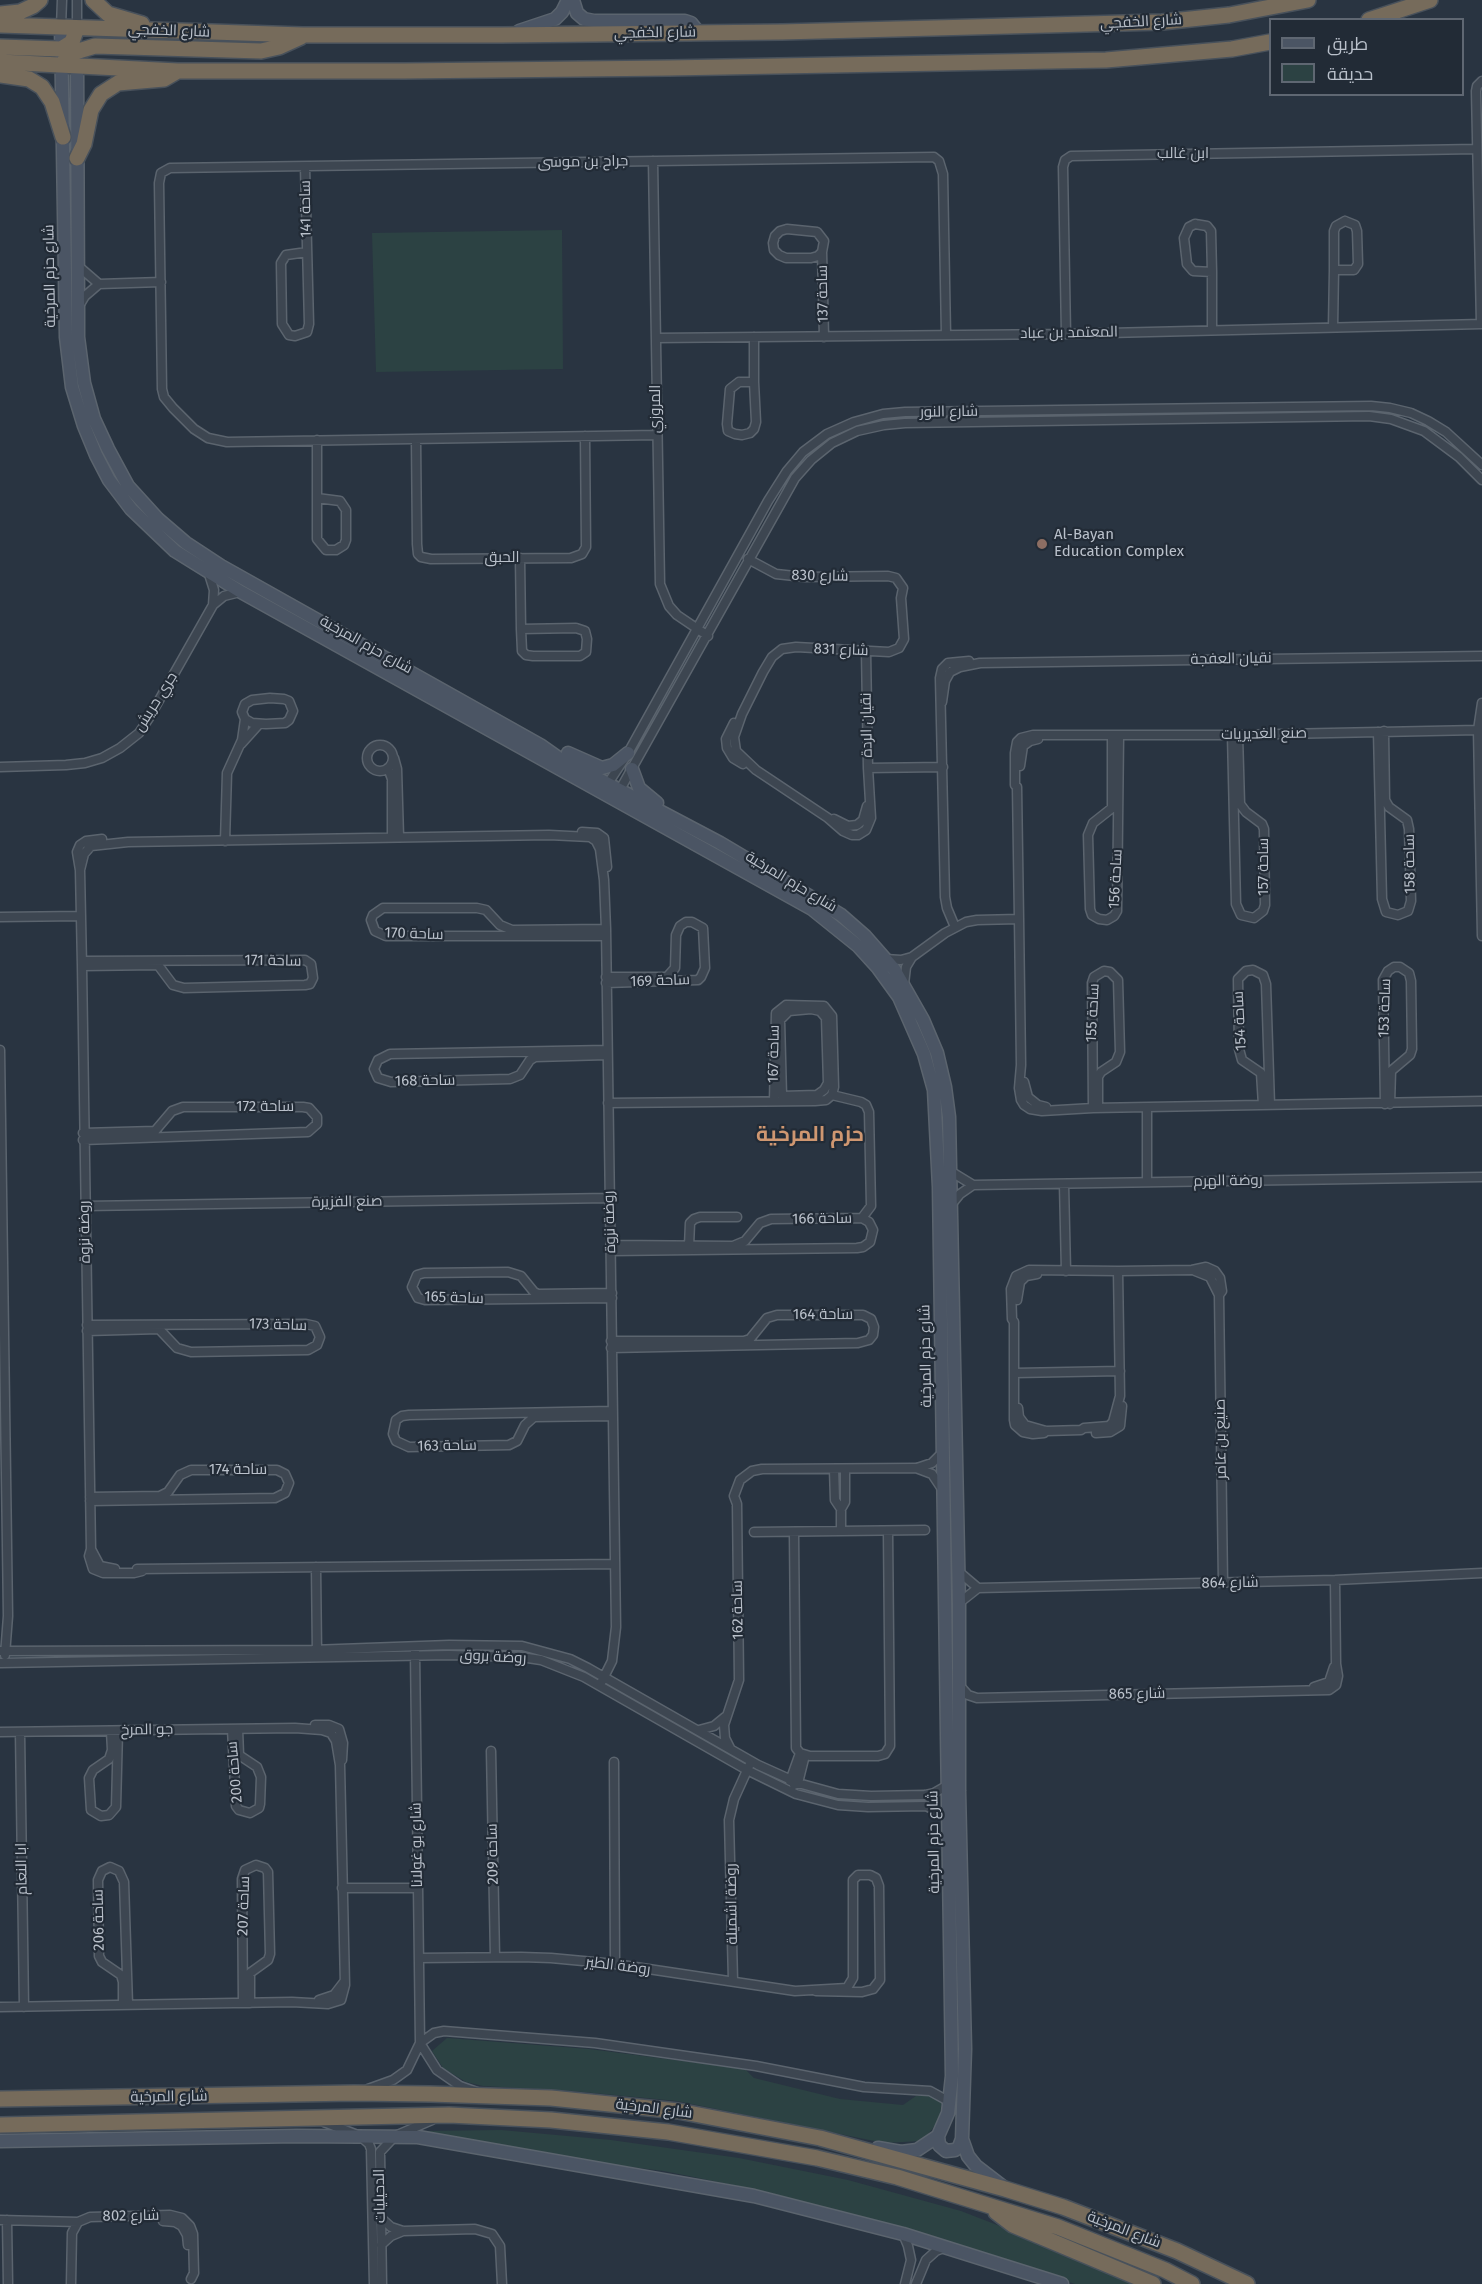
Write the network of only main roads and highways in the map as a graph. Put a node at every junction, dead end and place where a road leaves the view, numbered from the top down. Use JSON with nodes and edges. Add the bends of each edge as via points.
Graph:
{"nodes":[{"id":1,"x":40,"y":0,"type":"edge"},
{"id":2,"x":93,"y":0,"type":"edge"},
{"id":3,"x":1308,"y":0,"type":"edge"},
{"id":4,"x":1430,"y":0,"type":"edge"},
{"id":5,"x":0,"y":14,"type":"edge"},
{"id":6,"x":1375,"y":18,"type":"edge"},
{"id":7,"x":0,"y":24,"type":"edge"},
{"id":8,"x":77,"y":27,"type":"junction"},
{"id":9,"x":152,"y":31,"type":"junction"},
{"id":10,"x":303,"y":35,"type":"junction"},
{"id":11,"x":1269,"y":42,"type":"edge"},
{"id":12,"x":0,"y":47,"type":"edge"},
{"id":13,"x":0,"y":62,"type":"edge"},
{"id":14,"x":61,"y":65,"type":"junction"},
{"id":15,"x":178,"y":71,"type":"junction"},
{"id":16,"x":0,"y":75,"type":"edge"},
{"id":17,"x":63,"y":137,"type":"road end"},
{"id":18,"x":77,"y":158,"type":"road end"},
{"id":19,"x":0,"y":2099,"type":"edge"},
{"id":20,"x":0,"y":2125,"type":"edge"},
{"id":21,"x":990,"y":2205,"type":"junction"},
{"id":22,"x":1153,"y":2284,"type":"edge"},
{"id":23,"x":1192,"y":2284,"type":"edge"},
{"id":24,"x":1247,"y":2284,"type":"edge"}],
"edges":[{"from":1,"to":5,"type":"highway","via":[[20,12]]},
{"from":2,"to":9,"type":"highway","via":[[108,14]]},
{"from":3,"to":10,"type":"highway","name":"شارع الخفجي","via":[[1229,15],[1162,22],[699,33]]},
{"from":4,"to":6,"type":"highway"},
{"from":7,"to":8,"type":"highway","name":"شارع الخفجي"},
{"from":8,"to":9,"type":"highway","name":"شارع الخفجي"},
{"from":8,"to":12,"type":"highway","via":[[72,42],[61,49]]},
{"from":9,"to":10,"type":"highway","name":"شارع الخفجي"},
{"from":10,"to":14,"type":"highway","via":[[288,44],[261,51],[95,46],[77,50]]},
{"from":11,"to":15,"type":"highway","via":[[1106,60],[550,70]]},
{"from":13,"to":14,"type":"highway"},
{"from":14,"to":15,"type":"highway"},
{"from":15,"to":18,"type":"highway","via":[[164,79],[118,83],[100,94],[91,110]]},
{"from":16,"to":17,"type":"highway","via":[[29,79],[42,87],[52,102]]},
{"from":19,"to":24,"type":"highway","name":"شارع المرخية","via":[[354,2093],[489,2096],[551,2098],[724,2118],[820,2138],[1063,2207],[1177,2251]]},
{"from":20,"to":21,"type":"highway","name":"شارع المرخية","via":[[449,2115],[561,2121],[728,2141],[817,2158]]},
{"from":21,"to":22,"type":"highway","via":[[1013,2224]]},
{"from":21,"to":23,"type":"highway","name":"شارع المرخية","via":[[1091,2240]]}]}
